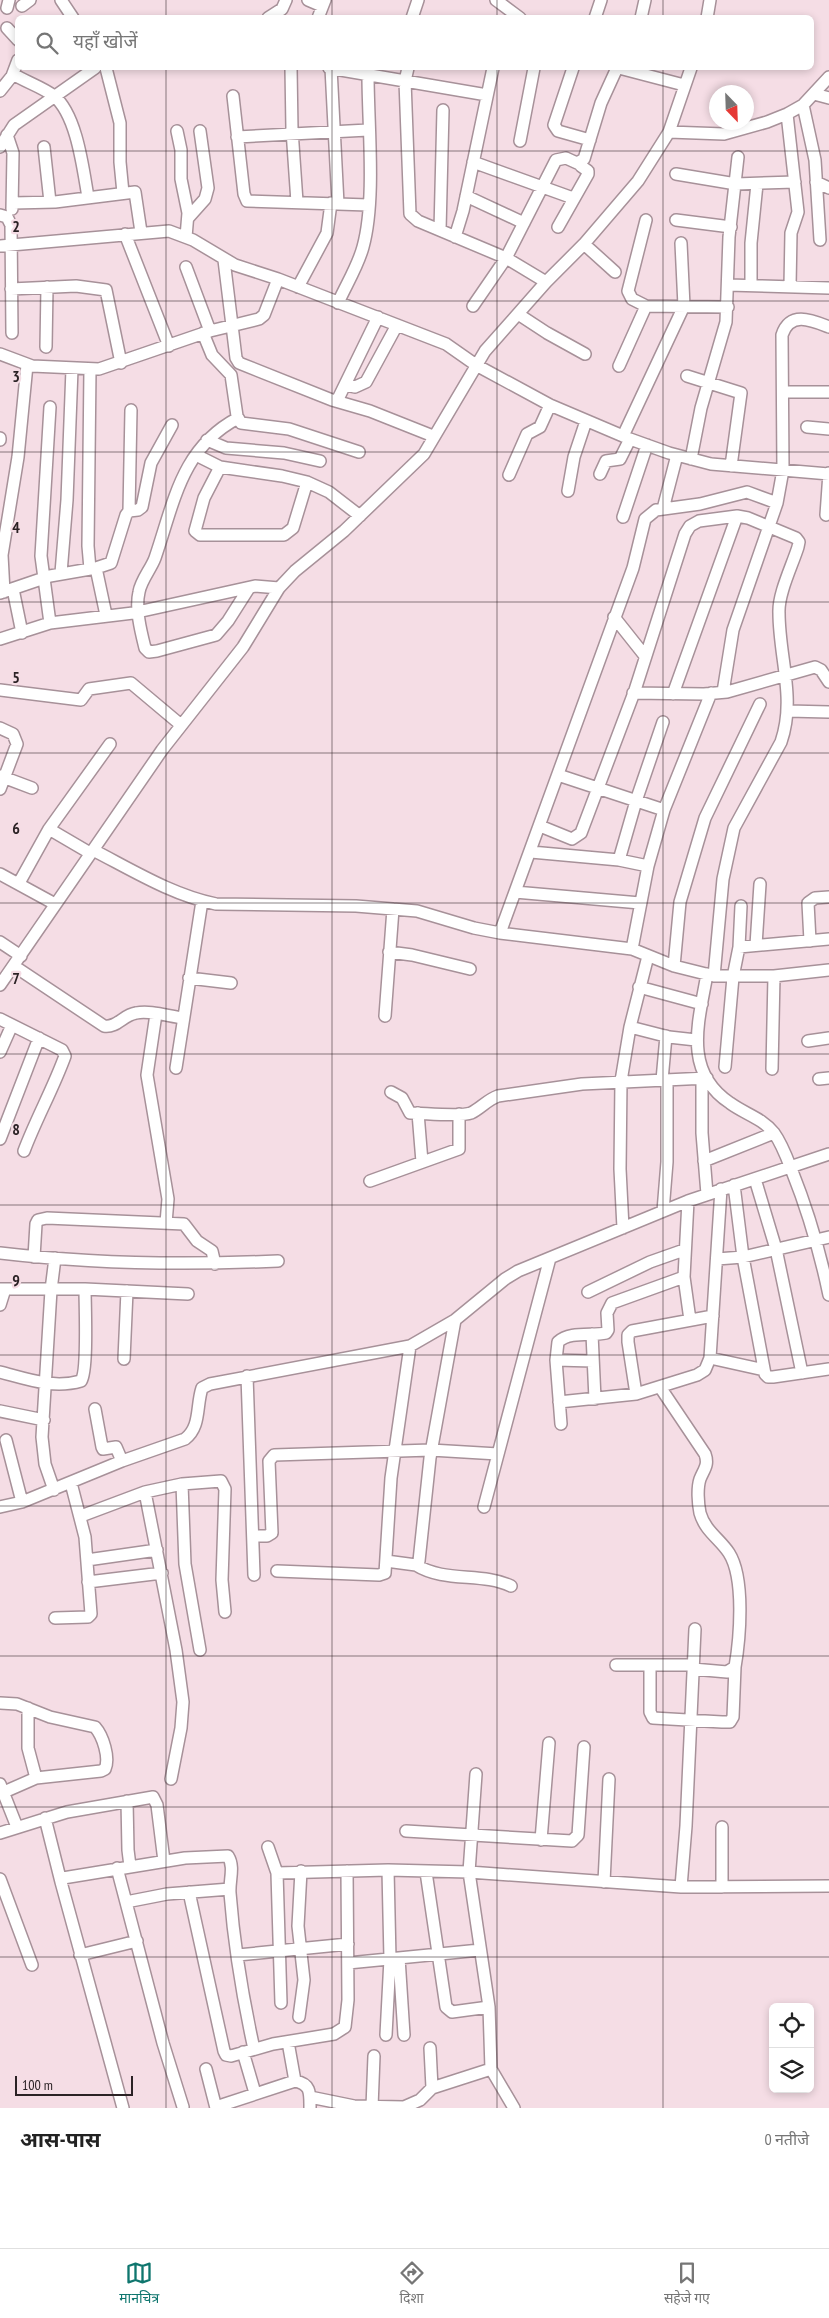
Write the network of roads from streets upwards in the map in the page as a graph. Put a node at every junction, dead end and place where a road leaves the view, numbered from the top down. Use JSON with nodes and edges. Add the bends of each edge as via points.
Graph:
{"nodes":[{"id":1,"x":61,"y":0,"type":"edge"},
{"id":2,"x":286,"y":0,"type":"edge"},
{"id":3,"x":308,"y":0,"type":"edge"},
{"id":4,"x":418,"y":0,"type":"edge"},
{"id":5,"x":601,"y":0,"type":"edge"},
{"id":6,"x":644,"y":0,"type":"edge"},
{"id":7,"x":710,"y":0,"type":"edge"},
{"id":8,"x":324,"y":3,"type":"edge"},
{"id":9,"x":503,"y":6,"type":"edge"},
{"id":10,"x":71,"y":14,"type":"edge"},
{"id":11,"x":273,"y":15,"type":"edge"},
{"id":12,"x":319,"y":15,"type":"edge"},
{"id":13,"x":413,"y":15,"type":"edge"},
{"id":14,"x":516,"y":15,"type":"edge"},
{"id":15,"x":596,"y":15,"type":"edge"},
{"id":16,"x":642,"y":15,"type":"edge"},
{"id":17,"x":708,"y":15,"type":"edge"},
{"id":18,"x":7,"y":28,"type":"dead end"},
{"id":19,"x":15,"y":37,"type":"edge"},
{"id":20,"x":15,"y":68,"type":"edge"},
{"id":21,"x":92,"y":70,"type":"edge"},
{"id":22,"x":107,"y":70,"type":"edge"},
{"id":23,"x":291,"y":70,"type":"edge"},
{"id":24,"x":330,"y":70,"type":"edge"},
{"id":25,"x":341,"y":70,"type":"edge"},
{"id":26,"x":408,"y":70,"type":"edge"},
{"id":27,"x":493,"y":70,"type":"edge"},
{"id":28,"x":534,"y":70,"type":"edge"},
{"id":29,"x":572,"y":70,"type":"edge"},
{"id":30,"x":622,"y":70,"type":"edge"},
{"id":31,"x":630,"y":70,"type":"edge"},
{"id":32,"x":690,"y":70,"type":"edge"},
{"id":33,"x":13,"y":74,"type":"junction"},
{"id":34,"x":368,"y":75,"type":"junction"},
{"id":35,"x":829,"y":78,"type":"edge"},
{"id":36,"x":406,"y":81,"type":"junction"},
{"id":37,"x":684,"y":86,"type":"junction"},
{"id":38,"x":0,"y":91,"type":"edge"},
{"id":39,"x":814,"y":94,"type":"junction"},
{"id":40,"x":487,"y":95,"type":"junction"},
{"id":41,"x":233,"y":96,"type":"dead end"},
{"id":42,"x":54,"y":97,"type":"junction"},
{"id":43,"x":829,"y":98,"type":"edge"},
{"id":44,"x":803,"y":105,"type":"junction"},
{"id":45,"x":442,"y":110,"type":"dead end"},
{"id":46,"x":787,"y":114,"type":"junction"},
{"id":47,"x":368,"y":130,"type":"junction"},
{"id":48,"x":176,"y":131,"type":"dead end"},
{"id":49,"x":200,"y":131,"type":"dead end"},
{"id":50,"x":335,"y":132,"type":"junction"},
{"id":51,"x":669,"y":132,"type":"junction"},
{"id":52,"x":7,"y":135,"type":"junction"},
{"id":53,"x":292,"y":135,"type":"junction"},
{"id":54,"x":237,"y":137,"type":"junction"},
{"id":55,"x":590,"y":140,"type":"junction"},
{"id":56,"x":520,"y":141,"type":"dead end"},
{"id":57,"x":0,"y":147,"type":"edge"},
{"id":58,"x":44,"y":147,"type":"dead end"},
{"id":59,"x":738,"y":157,"type":"dead end"},
{"id":60,"x":474,"y":162,"type":"junction"},
{"id":61,"x":581,"y":162,"type":"junction"},
{"id":62,"x":676,"y":174,"type":"dead end"},
{"id":63,"x":795,"y":182,"type":"junction"},
{"id":64,"x":816,"y":182,"type":"junction"},
{"id":65,"x":736,"y":184,"type":"junction"},
{"id":66,"x":757,"y":184,"type":"junction"},
{"id":67,"x":542,"y":187,"type":"junction"},
{"id":68,"x":829,"y":188,"type":"edge"},
{"id":69,"x":123,"y":193,"type":"junction"},
{"id":70,"x":466,"y":196,"type":"junction"},
{"id":71,"x":88,"y":197,"type":"junction"},
{"id":72,"x":573,"y":198,"type":"junction"},
{"id":73,"x":50,"y":202,"type":"junction"},
{"id":74,"x":298,"y":202,"type":"junction"},
{"id":75,"x":13,"y":203,"type":"junction"},
{"id":76,"x":335,"y":204,"type":"junction"},
{"id":77,"x":368,"y":205,"type":"junction"},
{"id":78,"x":4,"y":216,"type":"edge"},
{"id":79,"x":188,"y":218,"type":"junction"},
{"id":80,"x":646,"y":220,"type":"dead end"},
{"id":81,"x":676,"y":220,"type":"dead end"},
{"id":82,"x":524,"y":223,"type":"junction"},
{"id":83,"x":558,"y":226,"type":"dead end"},
{"id":84,"x":731,"y":227,"type":"junction"},
{"id":85,"x":440,"y":230,"type":"junction"},
{"id":86,"x":141,"y":232,"type":"junction"},
{"id":87,"x":125,"y":234,"type":"junction"},
{"id":88,"x":186,"y":237,"type":"junction"},
{"id":89,"x":454,"y":237,"type":"junction"},
{"id":90,"x":820,"y":240,"type":"dead end"},
{"id":91,"x":681,"y":243,"type":"dead end"},
{"id":92,"x":584,"y":244,"type":"junction"},
{"id":93,"x":5,"y":246,"type":"edge"},
{"id":94,"x":506,"y":258,"type":"junction"},
{"id":95,"x":224,"y":260,"type":"junction"},
{"id":96,"x":186,"y":267,"type":"dead end"},
{"id":97,"x":615,"y":272,"type":"dead end"},
{"id":98,"x":278,"y":280,"type":"junction"},
{"id":99,"x":546,"y":282,"type":"junction"},
{"id":100,"x":728,"y":285,"type":"junction"},
{"id":101,"x":751,"y":285,"type":"junction"},
{"id":102,"x":790,"y":286,"type":"junction"},
{"id":103,"x":47,"y":287,"type":"junction"},
{"id":104,"x":298,"y":287,"type":"junction"},
{"id":105,"x":829,"y":288,"type":"edge"},
{"id":106,"x":11,"y":289,"type":"junction"},
{"id":107,"x":338,"y":303,"type":"junction"},
{"id":108,"x":473,"y":306,"type":"dead end"},
{"id":109,"x":646,"y":306,"type":"junction"},
{"id":110,"x":684,"y":306,"type":"junction"},
{"id":111,"x":728,"y":307,"type":"junction"},
{"id":112,"x":518,"y":314,"type":"junction"},
{"id":113,"x":378,"y":318,"type":"junction"},
{"id":114,"x":397,"y":324,"type":"junction"},
{"id":115,"x":233,"y":326,"type":"junction"},
{"id":116,"x":829,"y":327,"type":"edge"},
{"id":117,"x":206,"y":332,"type":"junction"},
{"id":118,"x":12,"y":333,"type":"dead end"},
{"id":119,"x":169,"y":346,"type":"junction"},
{"id":120,"x":46,"y":348,"type":"dead end"},
{"id":121,"x":0,"y":354,"type":"edge"},
{"id":122,"x":585,"y":354,"type":"dead end"},
{"id":123,"x":121,"y":362,"type":"junction"},
{"id":124,"x":27,"y":365,"type":"junction"},
{"id":125,"x":476,"y":365,"type":"junction"},
{"id":126,"x":619,"y":366,"type":"dead end"},
{"id":127,"x":72,"y":368,"type":"junction"},
{"id":128,"x":90,"y":369,"type":"junction"},
{"id":129,"x":688,"y":376,"type":"dead end"},
{"id":130,"x":709,"y":384,"type":"junction"},
{"id":131,"x":345,"y":385,"type":"junction"},
{"id":132,"x":784,"y":392,"type":"junction"},
{"id":133,"x":829,"y":392,"type":"edge"},
{"id":134,"x":338,"y":402,"type":"junction"},
{"id":135,"x":550,"y":405,"type":"junction"},
{"id":136,"x":50,"y":407,"type":"dead end"},
{"id":137,"x":131,"y":410,"type":"dead end"},
{"id":138,"x":238,"y":418,"type":"junction"},
{"id":139,"x":586,"y":421,"type":"junction"},
{"id":140,"x":172,"y":425,"type":"dead end"},
{"id":141,"x":807,"y":427,"type":"dead end"},
{"id":142,"x":829,"y":429,"type":"edge"},
{"id":143,"x":433,"y":436,"type":"junction"},
{"id":144,"x":626,"y":438,"type":"junction"},
{"id":145,"x":207,"y":440,"type":"junction"},
{"id":146,"x":647,"y":445,"type":"junction"},
{"id":147,"x":359,"y":452,"type":"dead end"},
{"id":148,"x":196,"y":455,"type":"junction"},
{"id":149,"x":677,"y":455,"type":"junction"},
{"id":150,"x":691,"y":459,"type":"junction"},
{"id":151,"x":320,"y":461,"type":"dead end"},
{"id":152,"x":731,"y":466,"type":"junction"},
{"id":153,"x":220,"y":467,"type":"junction"},
{"id":154,"x":783,"y":470,"type":"junction"},
{"id":155,"x":600,"y":474,"type":"dead end"},
{"id":156,"x":829,"y":474,"type":"edge"},
{"id":157,"x":509,"y":475,"type":"dead end"},
{"id":158,"x":307,"y":482,"type":"junction"},
{"id":159,"x":568,"y":492,"type":"dead end"},
{"id":160,"x":777,"y":503,"type":"junction"},
{"id":161,"x":663,"y":509,"type":"junction"},
{"id":162,"x":129,"y":511,"type":"junction"},
{"id":163,"x":826,"y":515,"type":"dead end"},
{"id":164,"x":360,"y":516,"type":"junction"},
{"id":165,"x":737,"y":516,"type":"junction"},
{"id":166,"x":623,"y":517,"type":"dead end"},
{"id":167,"x":767,"y":527,"type":"junction"},
{"id":168,"x":93,"y":568,"type":"junction"},
{"id":169,"x":61,"y":573,"type":"junction"},
{"id":170,"x":43,"y":578,"type":"junction"},
{"id":171,"x":249,"y":588,"type":"junction"},
{"id":172,"x":279,"y":588,"type":"junction"},
{"id":173,"x":5,"y":591,"type":"edge"},
{"id":174,"x":139,"y":611,"type":"junction"},
{"id":175,"x":106,"y":615,"type":"junction"},
{"id":176,"x":614,"y":617,"type":"junction"},
{"id":177,"x":50,"y":623,"type":"junction"},
{"id":178,"x":22,"y":633,"type":"junction"},
{"id":179,"x":0,"y":640,"type":"edge"},
{"id":180,"x":646,"y":656,"type":"junction"},
{"id":181,"x":787,"y":676,"type":"junction"},
{"id":182,"x":829,"y":682,"type":"edge"},
{"id":183,"x":0,"y":690,"type":"edge"},
{"id":184,"x":723,"y":692,"type":"junction"},
{"id":185,"x":633,"y":693,"type":"junction"},
{"id":186,"x":710,"y":693,"type":"junction"},
{"id":187,"x":673,"y":694,"type":"junction"},
{"id":188,"x":760,"y":704,"type":"dead end"},
{"id":189,"x":788,"y":711,"type":"junction"},
{"id":190,"x":829,"y":712,"type":"edge"},
{"id":191,"x":664,"y":722,"type":"dead end"},
{"id":192,"x":181,"y":725,"type":"junction"},
{"id":193,"x":0,"y":728,"type":"edge"},
{"id":194,"x":110,"y":744,"type":"dead end"},
{"id":195,"x":558,"y":775,"type":"junction"},
{"id":196,"x":1,"y":781,"type":"edge"},
{"id":197,"x":597,"y":787,"type":"junction"},
{"id":198,"x":32,"y":788,"type":"dead end"},
{"id":199,"x":636,"y":801,"type":"junction"},
{"id":200,"x":664,"y":810,"type":"junction"},
{"id":201,"x":540,"y":826,"type":"junction"},
{"id":202,"x":50,"y":829,"type":"junction"},
{"id":203,"x":91,"y":852,"type":"junction"},
{"id":204,"x":530,"y":852,"type":"junction"},
{"id":205,"x":619,"y":860,"type":"junction"},
{"id":206,"x":648,"y":866,"type":"junction"},
{"id":207,"x":0,"y":874,"type":"edge"},
{"id":208,"x":19,"y":883,"type":"junction"},
{"id":209,"x":760,"y":884,"type":"dead end"},
{"id":210,"x":515,"y":892,"type":"junction"},
{"id":211,"x":829,"y":897,"type":"edge"},
{"id":212,"x":202,"y":901,"type":"junction"},
{"id":213,"x":640,"y":903,"type":"junction"},
{"id":214,"x":55,"y":904,"type":"junction"},
{"id":215,"x":741,"y":906,"type":"dead end"},
{"id":216,"x":393,"y":909,"type":"junction"},
{"id":217,"x":500,"y":933,"type":"junction"},
{"id":218,"x":829,"y":939,"type":"edge"},
{"id":219,"x":810,"y":941,"type":"junction"},
{"id":220,"x":0,"y":942,"type":"edge"},
{"id":221,"x":756,"y":945,"type":"junction"},
{"id":222,"x":739,"y":947,"type":"junction"},
{"id":223,"x":632,"y":949,"type":"junction"},
{"id":224,"x":389,"y":952,"type":"junction"},
{"id":225,"x":21,"y":956,"type":"junction"},
{"id":226,"x":648,"y":956,"type":"junction"},
{"id":227,"x":14,"y":966,"type":"junction"},
{"id":228,"x":674,"y":966,"type":"junction"},
{"id":229,"x":470,"y":969,"type":"dead end"},
{"id":230,"x":829,"y":970,"type":"edge"},
{"id":231,"x":711,"y":975,"type":"junction"},
{"id":232,"x":774,"y":976,"type":"junction"},
{"id":233,"x":189,"y":978,"type":"junction"},
{"id":234,"x":733,"y":978,"type":"junction"},
{"id":235,"x":1,"y":982,"type":"edge"},
{"id":236,"x":231,"y":982,"type":"dead end"},
{"id":237,"x":640,"y":987,"type":"junction"},
{"id":238,"x":702,"y":1004,"type":"junction"},
{"id":239,"x":156,"y":1014,"type":"junction"},
{"id":240,"x":385,"y":1016,"type":"dead end"},
{"id":241,"x":183,"y":1018,"type":"junction"},
{"id":242,"x":0,"y":1019,"type":"edge"},
{"id":243,"x":12,"y":1025,"type":"junction"},
{"id":244,"x":630,"y":1027,"type":"junction"},
{"id":245,"x":666,"y":1036,"type":"junction"},
{"id":246,"x":39,"y":1038,"type":"junction"},
{"id":247,"x":829,"y":1038,"type":"edge"},
{"id":248,"x":696,"y":1040,"type":"junction"},
{"id":249,"x":808,"y":1041,"type":"dead end"},
{"id":250,"x":0,"y":1052,"type":"edge"},
{"id":251,"x":725,"y":1067,"type":"dead end"},
{"id":252,"x":176,"y":1068,"type":"dead end"},
{"id":253,"x":772,"y":1069,"type":"dead end"},
{"id":254,"x":705,"y":1078,"type":"junction"},
{"id":255,"x":665,"y":1080,"type":"junction"},
{"id":256,"x":621,"y":1081,"type":"junction"},
{"id":257,"x":391,"y":1092,"type":"dead end"},
{"id":258,"x":418,"y":1113,"type":"junction"},
{"id":259,"x":459,"y":1114,"type":"junction"},
{"id":260,"x":774,"y":1133,"type":"junction"},
{"id":261,"x":0,"y":1139,"type":"edge"},
{"id":262,"x":24,"y":1151,"type":"dead end"},
{"id":263,"x":829,"y":1154,"type":"edge"},
{"id":264,"x":704,"y":1161,"type":"junction"},
{"id":265,"x":422,"y":1162,"type":"junction"},
{"id":266,"x":791,"y":1168,"type":"junction"},
{"id":267,"x":755,"y":1178,"type":"junction"},
{"id":268,"x":370,"y":1181,"type":"dead end"},
{"id":269,"x":734,"y":1185,"type":"junction"},
{"id":270,"x":721,"y":1189,"type":"junction"},
{"id":271,"x":707,"y":1194,"type":"junction"},
{"id":272,"x":688,"y":1201,"type":"junction"},
{"id":273,"x":663,"y":1211,"type":"junction"},
{"id":274,"x":166,"y":1223,"type":"junction"},
{"id":275,"x":623,"y":1228,"type":"junction"},
{"id":276,"x":829,"y":1237,"type":"edge"},
{"id":277,"x":816,"y":1240,"type":"junction"},
{"id":278,"x":776,"y":1249,"type":"junction"},
{"id":279,"x":684,"y":1250,"type":"junction"},
{"id":280,"x":0,"y":1252,"type":"edge"},
{"id":281,"x":34,"y":1257,"type":"junction"},
{"id":282,"x":743,"y":1257,"type":"junction"},
{"id":283,"x":55,"y":1258,"type":"junction"},
{"id":284,"x":550,"y":1258,"type":"junction"},
{"id":285,"x":717,"y":1259,"type":"junction"},
{"id":286,"x":278,"y":1261,"type":"dead end"},
{"id":287,"x":215,"y":1264,"type":"junction"},
{"id":288,"x":684,"y":1277,"type":"junction"},
{"id":289,"x":2,"y":1289,"type":"edge"},
{"id":290,"x":85,"y":1289,"type":"junction"},
{"id":291,"x":51,"y":1290,"type":"junction"},
{"id":292,"x":127,"y":1291,"type":"junction"},
{"id":293,"x":588,"y":1292,"type":"dead end"},
{"id":294,"x":188,"y":1294,"type":"dead end"},
{"id":295,"x":829,"y":1295,"type":"edge"},
{"id":296,"x":0,"y":1305,"type":"edge"},
{"id":297,"x":713,"y":1316,"type":"junction"},
{"id":298,"x":455,"y":1320,"type":"junction"},
{"id":299,"x":690,"y":1320,"type":"junction"},
{"id":300,"x":592,"y":1334,"type":"junction"},
{"id":301,"x":410,"y":1346,"type":"junction"},
{"id":302,"x":710,"y":1358,"type":"junction"},
{"id":303,"x":124,"y":1360,"type":"dead end"},
{"id":304,"x":556,"y":1360,"type":"junction"},
{"id":305,"x":593,"y":1361,"type":"junction"},
{"id":306,"x":829,"y":1369,"type":"edge"},
{"id":307,"x":764,"y":1370,"type":"junction"},
{"id":308,"x":0,"y":1372,"type":"edge"},
{"id":309,"x":802,"y":1373,"type":"junction"},
{"id":310,"x":247,"y":1376,"type":"junction"},
{"id":311,"x":45,"y":1384,"type":"junction"},
{"id":312,"x":660,"y":1387,"type":"junction"},
{"id":313,"x":636,"y":1394,"type":"junction"},
{"id":314,"x":595,"y":1399,"type":"junction"},
{"id":315,"x":559,"y":1402,"type":"junction"},
{"id":316,"x":95,"y":1409,"type":"dead end"},
{"id":317,"x":0,"y":1411,"type":"edge"},
{"id":318,"x":44,"y":1420,"type":"junction"},
{"id":319,"x":561,"y":1424,"type":"dead end"},
{"id":320,"x":6,"y":1440,"type":"dead end"},
{"id":321,"x":394,"y":1450,"type":"junction"},
{"id":322,"x":431,"y":1450,"type":"junction"},
{"id":323,"x":498,"y":1454,"type":"junction"},
{"id":324,"x":122,"y":1461,"type":"junction"},
{"id":325,"x":70,"y":1483,"type":"junction"},
{"id":326,"x":182,"y":1484,"type":"junction"},
{"id":327,"x":54,"y":1490,"type":"junction"},
{"id":328,"x":145,"y":1492,"type":"junction"},
{"id":329,"x":22,"y":1502,"type":"junction"},
{"id":330,"x":484,"y":1506,"type":"dead end"},
{"id":331,"x":0,"y":1507,"type":"edge"},
{"id":332,"x":80,"y":1516,"type":"junction"},
{"id":333,"x":253,"y":1536,"type":"junction"},
{"id":334,"x":157,"y":1550,"type":"junction"},
{"id":335,"x":87,"y":1560,"type":"junction"},
{"id":336,"x":386,"y":1561,"type":"junction"},
{"id":337,"x":416,"y":1565,"type":"junction"},
{"id":338,"x":277,"y":1570,"type":"dead end"},
{"id":339,"x":162,"y":1573,"type":"junction"},
{"id":340,"x":254,"y":1576,"type":"dead end"},
{"id":341,"x":88,"y":1582,"type":"junction"},
{"id":342,"x":511,"y":1586,"type":"dead end"},
{"id":343,"x":224,"y":1612,"type":"dead end"},
{"id":344,"x":55,"y":1618,"type":"dead end"},
{"id":345,"x":695,"y":1629,"type":"dead end"},
{"id":346,"x":200,"y":1650,"type":"dead end"},
{"id":347,"x":616,"y":1665,"type":"dead end"},
{"id":348,"x":650,"y":1665,"type":"junction"},
{"id":349,"x":693,"y":1667,"type":"junction"},
{"id":350,"x":735,"y":1667,"type":"junction"},
{"id":351,"x":0,"y":1703,"type":"edge"},
{"id":352,"x":28,"y":1708,"type":"junction"},
{"id":353,"x":691,"y":1719,"type":"junction"},
{"id":354,"x":548,"y":1743,"type":"dead end"},
{"id":355,"x":584,"y":1747,"type":"dead end"},
{"id":356,"x":476,"y":1774,"type":"dead end"},
{"id":357,"x":36,"y":1778,"type":"junction"},
{"id":358,"x":171,"y":1779,"type":"dead end"},
{"id":359,"x":609,"y":1779,"type":"dead end"},
{"id":360,"x":2,"y":1788,"type":"edge"},
{"id":361,"x":128,"y":1801,"type":"junction"},
{"id":362,"x":46,"y":1818,"type":"junction"},
{"id":363,"x":17,"y":1827,"type":"junction"},
{"id":364,"x":722,"y":1828,"type":"dead end"},
{"id":365,"x":406,"y":1831,"type":"dead end"},
{"id":366,"x":0,"y":1833,"type":"edge"},
{"id":367,"x":470,"y":1835,"type":"junction"},
{"id":368,"x":541,"y":1840,"type":"junction"},
{"id":369,"x":268,"y":1847,"type":"dead end"},
{"id":370,"x":164,"y":1861,"type":"junction"},
{"id":371,"x":130,"y":1866,"type":"junction"},
{"id":372,"x":117,"y":1868,"type":"junction"},
{"id":373,"x":388,"y":1870,"type":"junction"},
{"id":374,"x":301,"y":1871,"type":"junction"},
{"id":375,"x":347,"y":1871,"type":"junction"},
{"id":376,"x":426,"y":1872,"type":"junction"},
{"id":377,"x":469,"y":1872,"type":"junction"},
{"id":378,"x":277,"y":1873,"type":"junction"},
{"id":379,"x":0,"y":1879,"type":"edge"},
{"id":380,"x":61,"y":1882,"type":"junction"},
{"id":381,"x":604,"y":1882,"type":"junction"},
{"id":382,"x":829,"y":1886,"type":"edge"},
{"id":383,"x":680,"y":1887,"type":"junction"},
{"id":384,"x":722,"y":1887,"type":"junction"},
{"id":385,"x":230,"y":1889,"type":"junction"},
{"id":386,"x":189,"y":1892,"type":"junction"},
{"id":387,"x":126,"y":1902,"type":"junction"},
{"id":388,"x":137,"y":1941,"type":"junction"},
{"id":389,"x":348,"y":1944,"type":"junction"},
{"id":390,"x":300,"y":1947,"type":"junction"},
{"id":391,"x":279,"y":1950,"type":"junction"},
{"id":392,"x":480,"y":1950,"type":"junction"},
{"id":393,"x":238,"y":1954,"type":"junction"},
{"id":394,"x":80,"y":1955,"type":"junction"},
{"id":395,"x":439,"y":1955,"type":"junction"},
{"id":396,"x":394,"y":1958,"type":"junction"},
{"id":397,"x":348,"y":1963,"type":"junction"},
{"id":398,"x":32,"y":1965,"type":"dead end"},
{"id":399,"x":281,"y":2003,"type":"dead end"},
{"id":400,"x":489,"y":2007,"type":"junction"},
{"id":401,"x":299,"y":2017,"type":"dead end"},
{"id":402,"x":386,"y":2034,"type":"dead end"},
{"id":403,"x":404,"y":2035,"type":"dead end"},
{"id":404,"x":288,"y":2042,"type":"junction"},
{"id":405,"x":430,"y":2048,"type":"dead end"},
{"id":406,"x":249,"y":2051,"type":"junction"},
{"id":407,"x":374,"y":2056,"type":"dead end"},
{"id":408,"x":206,"y":2069,"type":"dead end"},
{"id":409,"x":492,"y":2069,"type":"junction"},
{"id":410,"x":295,"y":2081,"type":"junction"},
{"id":411,"x":432,"y":2088,"type":"junction"},
{"id":412,"x":255,"y":2093,"type":"junction"},
{"id":413,"x":310,"y":2103,"type":"edge"},
{"id":414,"x":183,"y":2107,"type":"edge"},
{"id":415,"x":216,"y":2107,"type":"edge"},
{"id":416,"x":372,"y":2107,"type":"edge"},
{"id":417,"x":123,"y":2108,"type":"edge"},
{"id":418,"x":514,"y":2108,"type":"edge"}],
"edges":[{"from":1,"to":10,"type":"street"},
{"from":2,"to":11,"type":"street","via":[[282,9]]},
{"from":3,"to":8,"type":"street"},
{"from":4,"to":13,"type":"street"},
{"from":5,"to":15,"type":"street"},
{"from":6,"to":16,"type":"street"},
{"from":7,"to":17,"type":"street"},
{"from":8,"to":12,"type":"street"},
{"from":9,"to":14,"type":"street"},
{"from":18,"to":19,"type":"street"},
{"from":20,"to":33,"type":"street"},
{"from":21,"to":42,"type":"street"},
{"from":22,"to":69,"type":"street","via":[[120,123]]},
{"from":23,"to":53,"type":"street"},
{"from":24,"to":50,"type":"street"},
{"from":25,"to":34,"type":"street"},
{"from":26,"to":36,"type":"street"},
{"from":27,"to":40,"type":"street"},
{"from":28,"to":56,"type":"street"},
{"from":29,"to":55,"type":"street","via":[[554,125],[558,131]]},
{"from":30,"to":55,"type":"street","via":[[601,103]]},
{"from":31,"to":37,"type":"street"},
{"from":32,"to":37,"type":"street"},
{"from":33,"to":38,"type":"street"},
{"from":33,"to":42,"type":"street"},
{"from":34,"to":36,"type":"street"},
{"from":34,"to":47,"type":"street"},
{"from":35,"to":39,"type":"street"},
{"from":36,"to":40,"type":"street"},
{"from":36,"to":85,"type":"street","via":[[410,214]]},
{"from":37,"to":51,"type":"street"},
{"from":39,"to":43,"type":"street"},
{"from":39,"to":44,"type":"street"},
{"from":40,"to":60,"type":"street"},
{"from":41,"to":54,"type":"street"},
{"from":42,"to":52,"type":"street","via":[[14,125]]},
{"from":42,"to":71,"type":"street","via":[[72,126]]},
{"from":44,"to":46,"type":"street"},
{"from":44,"to":64,"type":"street","via":[[815,160]]},
{"from":45,"to":85,"type":"street"},
{"from":46,"to":51,"type":"street","via":[[724,134]]},
{"from":46,"to":63,"type":"street"},
{"from":47,"to":50,"type":"street"},
{"from":47,"to":77,"type":"street"},
{"from":48,"to":79,"type":"street"},
{"from":49,"to":79,"type":"street","via":[[207,194]]},
{"from":50,"to":53,"type":"street"},
{"from":50,"to":76,"type":"street"},
{"from":51,"to":92,"type":"street","via":[[638,180]]},
{"from":52,"to":57,"type":"street"},
{"from":52,"to":75,"type":"street","via":[[13,154]]},
{"from":53,"to":54,"type":"street"},
{"from":53,"to":74,"type":"street"},
{"from":54,"to":74,"type":"street","via":[[247,201]]},
{"from":55,"to":61,"type":"street"},
{"from":58,"to":73,"type":"street"},
{"from":59,"to":65,"type":"street"},
{"from":60,"to":67,"type":"street"},
{"from":60,"to":70,"type":"street"},
{"from":61,"to":67,"type":"street","via":[[556,160]]},
{"from":61,"to":72,"type":"street","via":[[588,174]]},
{"from":62,"to":65,"type":"street"},
{"from":63,"to":66,"type":"street"},
{"from":63,"to":102,"type":"street","via":[[798,212],[791,233]]},
{"from":64,"to":68,"type":"street"},
{"from":64,"to":90,"type":"street"},
{"from":65,"to":66,"type":"street"},
{"from":65,"to":84,"type":"street"},
{"from":66,"to":101,"type":"street"},
{"from":67,"to":72,"type":"street"},
{"from":67,"to":82,"type":"street"},
{"from":69,"to":71,"type":"street"},
{"from":69,"to":86,"type":"street","via":[[136,193]]},
{"from":70,"to":82,"type":"street"},
{"from":70,"to":89,"type":"street"},
{"from":71,"to":73,"type":"street"},
{"from":72,"to":83,"type":"street"},
{"from":73,"to":75,"type":"street"},
{"from":74,"to":76,"type":"street"},
{"from":75,"to":78,"type":"street","via":[[11,212]]},
{"from":76,"to":77,"type":"street"},
{"from":76,"to":104,"type":"street","via":[[328,233]]},
{"from":77,"to":107,"type":"street","via":[[363,247]]},
{"from":78,"to":93,"type":"street","via":[[11,225]]},
{"from":79,"to":88,"type":"street"},
{"from":80,"to":109,"type":"street","via":[[628,291],[632,300]]},
{"from":81,"to":84,"type":"street"},
{"from":82,"to":94,"type":"street"},
{"from":84,"to":100,"type":"street"},
{"from":85,"to":89,"type":"street"},
{"from":86,"to":87,"type":"street"},
{"from":86,"to":88,"type":"street","via":[[166,230]]},
{"from":87,"to":93,"type":"street"},
{"from":87,"to":119,"type":"street"},
{"from":88,"to":95,"type":"street"},
{"from":89,"to":94,"type":"street"},
{"from":91,"to":110,"type":"street"},
{"from":92,"to":97,"type":"street"},
{"from":92,"to":99,"type":"street"},
{"from":93,"to":106,"type":"street"},
{"from":94,"to":99,"type":"street"},
{"from":94,"to":108,"type":"street"},
{"from":95,"to":98,"type":"street"},
{"from":95,"to":115,"type":"street"},
{"from":96,"to":117,"type":"street"},
{"from":98,"to":104,"type":"street"},
{"from":98,"to":115,"type":"street","via":[[264,315],[254,322]]},
{"from":99,"to":112,"type":"street"},
{"from":100,"to":101,"type":"street"},
{"from":100,"to":111,"type":"street"},
{"from":101,"to":102,"type":"street"},
{"from":102,"to":105,"type":"street"},
{"from":103,"to":106,"type":"street"},
{"from":103,"to":120,"type":"street"},
{"from":103,"to":123,"type":"street","via":[[106,290]]},
{"from":104,"to":107,"type":"street"},
{"from":106,"to":118,"type":"street"},
{"from":107,"to":113,"type":"street"},
{"from":109,"to":110,"type":"street"},
{"from":109,"to":126,"type":"street"},
{"from":110,"to":111,"type":"street"},
{"from":110,"to":144,"type":"street"},
{"from":111,"to":130,"type":"street"},
{"from":112,"to":122,"type":"street"},
{"from":112,"to":125,"type":"street"},
{"from":113,"to":114,"type":"street"},
{"from":113,"to":131,"type":"street"},
{"from":114,"to":125,"type":"street","via":[[446,344]]},
{"from":114,"to":131,"type":"street","via":[[366,382],[360,386]]},
{"from":115,"to":117,"type":"street"},
{"from":115,"to":134,"type":"street","via":[[239,363]]},
{"from":116,"to":132,"type":"street","via":[[802,318],[788,323],[782,335]]},
{"from":117,"to":119,"type":"street"},
{"from":117,"to":138,"type":"street","via":[[212,355],[231,375]]},
{"from":119,"to":123,"type":"street"},
{"from":121,"to":124,"type":"street"},
{"from":123,"to":128,"type":"street"},
{"from":124,"to":127,"type":"street"},
{"from":124,"to":173,"type":"street","via":[[18,457],[2,555]]},
{"from":125,"to":135,"type":"street"},
{"from":125,"to":143,"type":"street"},
{"from":127,"to":128,"type":"street"},
{"from":127,"to":169,"type":"street"},
{"from":128,"to":168,"type":"street","via":[[88,546]]},
{"from":129,"to":130,"type":"street"},
{"from":130,"to":150,"type":"street"},
{"from":130,"to":152,"type":"street","via":[[741,393]]},
{"from":131,"to":134,"type":"street"},
{"from":132,"to":133,"type":"street"},
{"from":132,"to":154,"type":"street"},
{"from":134,"to":143,"type":"street"},
{"from":135,"to":139,"type":"street"},
{"from":135,"to":157,"type":"street","via":[[540,427],[527,434]]},
{"from":136,"to":170,"type":"street","via":[[41,542]]},
{"from":137,"to":162,"type":"street"},
{"from":138,"to":145,"type":"street"},
{"from":138,"to":147,"type":"street","via":[[240,423],[289,430]]},
{"from":139,"to":144,"type":"street"},
{"from":139,"to":159,"type":"street","via":[[575,451]]},
{"from":140,"to":162,"type":"street","via":[[151,463],[142,507]]},
{"from":141,"to":142,"type":"street"},
{"from":143,"to":164,"type":"street","via":[[424,454]]},
{"from":144,"to":146,"type":"street"},
{"from":144,"to":155,"type":"street","via":[[620,459],[606,460]]},
{"from":145,"to":148,"type":"street"},
{"from":145,"to":151,"type":"street","via":[[226,448],[284,453]]},
{"from":146,"to":149,"type":"street"},
{"from":146,"to":166,"type":"street"},
{"from":148,"to":153,"type":"street"},
{"from":148,"to":174,"type":"street","via":[[180,480],[153,563],[139,591]]},
{"from":149,"to":150,"type":"street"},
{"from":149,"to":161,"type":"street"},
{"from":150,"to":152,"type":"street"},
{"from":152,"to":154,"type":"street"},
{"from":153,"to":158,"type":"street"},
{"from":153,"to":158,"type":"street","via":[[204,498],[195,531],[200,535],[284,535],[293,528]]},
{"from":154,"to":156,"type":"street"},
{"from":154,"to":160,"type":"street"},
{"from":156,"to":163,"type":"street"},
{"from":158,"to":164,"type":"street","via":[[329,492]]},
{"from":160,"to":161,"type":"street","via":[[747,492]]},
{"from":160,"to":167,"type":"street"},
{"from":161,"to":176,"type":"street","via":[[650,513],[645,519],[633,568]]},
{"from":162,"to":168,"type":"street","via":[[112,561]]},
{"from":164,"to":172,"type":"street"},
{"from":165,"to":167,"type":"street"},
{"from":165,"to":180,"type":"street","via":[[699,521],[687,529]]},
{"from":165,"to":187,"type":"street"},
{"from":167,"to":181,"type":"street","via":[[799,542],[779,606]]},
{"from":167,"to":184,"type":"street","via":[[733,630]]},
{"from":168,"to":169,"type":"street"},
{"from":168,"to":175,"type":"street"},
{"from":169,"to":170,"type":"street"},
{"from":170,"to":173,"type":"street"},
{"from":170,"to":177,"type":"street"},
{"from":171,"to":172,"type":"street"},
{"from":171,"to":174,"type":"street"},
{"from":171,"to":174,"type":"street","via":[[216,635],[157,651],[149,652],[145,648]]},
{"from":172,"to":192,"type":"street","via":[[243,647]]},
{"from":173,"to":178,"type":"street"},
{"from":174,"to":175,"type":"street"},
{"from":175,"to":177,"type":"street"},
{"from":176,"to":180,"type":"street"},
{"from":176,"to":195,"type":"street"},
{"from":177,"to":178,"type":"street"},
{"from":178,"to":179,"type":"street"},
{"from":180,"to":185,"type":"street"},
{"from":181,"to":182,"type":"street","via":[[815,667]]},
{"from":181,"to":184,"type":"street"},
{"from":181,"to":189,"type":"street"},
{"from":183,"to":192,"type":"street","via":[[81,700],[89,689],[131,683]]},
{"from":184,"to":186,"type":"street"},
{"from":185,"to":187,"type":"street"},
{"from":185,"to":197,"type":"street"},
{"from":186,"to":187,"type":"street"},
{"from":186,"to":200,"type":"street"},
{"from":188,"to":228,"type":"street","via":[[705,818],[680,902]]},
{"from":189,"to":190,"type":"street"},
{"from":189,"to":231,"type":"street","via":[[781,742],[734,828],[723,879]]},
{"from":191,"to":199,"type":"street"},
{"from":192,"to":203,"type":"street"},
{"from":193,"to":196,"type":"street","via":[[13,734],[17,744]]},
{"from":194,"to":202,"type":"street"},
{"from":195,"to":197,"type":"street"},
{"from":195,"to":201,"type":"street"},
{"from":196,"to":198,"type":"street"},
{"from":197,"to":199,"type":"street"},
{"from":197,"to":201,"type":"street","via":[[577,837],[569,838]]},
{"from":199,"to":200,"type":"street"},
{"from":199,"to":205,"type":"street"},
{"from":200,"to":206,"type":"street"},
{"from":201,"to":204,"type":"street"},
{"from":202,"to":203,"type":"street"},
{"from":202,"to":208,"type":"street"},
{"from":203,"to":212,"type":"street"},
{"from":203,"to":214,"type":"street"},
{"from":204,"to":205,"type":"street"},
{"from":204,"to":210,"type":"street"},
{"from":205,"to":206,"type":"street"},
{"from":206,"to":213,"type":"street"},
{"from":207,"to":208,"type":"street"},
{"from":208,"to":214,"type":"street"},
{"from":209,"to":221,"type":"street"},
{"from":210,"to":213,"type":"street"},
{"from":210,"to":217,"type":"street"},
{"from":211,"to":219,"type":"street","via":[[815,898],[808,903]]},
{"from":212,"to":216,"type":"street"},
{"from":212,"to":233,"type":"street"},
{"from":213,"to":223,"type":"street"},
{"from":214,"to":225,"type":"street"},
{"from":215,"to":222,"type":"street"},
{"from":216,"to":217,"type":"street","via":[[417,911]]},
{"from":216,"to":224,"type":"street"},
{"from":217,"to":223,"type":"street"},
{"from":218,"to":219,"type":"street"},
{"from":219,"to":221,"type":"street"},
{"from":220,"to":225,"type":"street"},
{"from":221,"to":222,"type":"street"},
{"from":222,"to":234,"type":"street"},
{"from":223,"to":226,"type":"street"},
{"from":224,"to":229,"type":"street","via":[[412,954]]},
{"from":224,"to":240,"type":"street"},
{"from":225,"to":227,"type":"street"},
{"from":226,"to":228,"type":"street"},
{"from":226,"to":237,"type":"street"},
{"from":227,"to":235,"type":"street"},
{"from":227,"to":239,"type":"street","via":[[104,1026],[112,1026],[134,1013]]},
{"from":228,"to":231,"type":"street"},
{"from":230,"to":232,"type":"street"},
{"from":231,"to":234,"type":"street"},
{"from":231,"to":238,"type":"street"},
{"from":232,"to":234,"type":"street"},
{"from":232,"to":253,"type":"street"},
{"from":233,"to":236,"type":"street"},
{"from":233,"to":241,"type":"street"},
{"from":234,"to":251,"type":"street"},
{"from":237,"to":238,"type":"street"},
{"from":237,"to":244,"type":"street"},
{"from":238,"to":248,"type":"street"},
{"from":239,"to":241,"type":"street"},
{"from":239,"to":274,"type":"street","via":[[147,1075],[168,1200]]},
{"from":241,"to":252,"type":"street"},
{"from":242,"to":243,"type":"street"},
{"from":243,"to":246,"type":"street"},
{"from":243,"to":250,"type":"street"},
{"from":244,"to":245,"type":"street"},
{"from":244,"to":256,"type":"street"},
{"from":245,"to":248,"type":"street"},
{"from":245,"to":255,"type":"street"},
{"from":246,"to":261,"type":"street"},
{"from":246,"to":262,"type":"street","via":[[62,1050],[65,1056]]},
{"from":247,"to":249,"type":"street"},
{"from":248,"to":254,"type":"street"},
{"from":254,"to":255,"type":"street"},
{"from":254,"to":260,"type":"street","via":[[725,1100],[761,1120]]},
{"from":254,"to":264,"type":"street"},
{"from":255,"to":256,"type":"street"},
{"from":255,"to":273,"type":"street","via":[[667,1162]]},
{"from":256,"to":259,"type":"street","via":[[498,1096],[471,1112]]},
{"from":256,"to":275,"type":"street"},
{"from":257,"to":258,"type":"street","via":[[402,1098],[409,1112]]},
{"from":258,"to":259,"type":"street"},
{"from":258,"to":265,"type":"street"},
{"from":259,"to":265,"type":"street","via":[[460,1148]]},
{"from":260,"to":264,"type":"street"},
{"from":260,"to":266,"type":"street"},
{"from":263,"to":266,"type":"street"},
{"from":264,"to":271,"type":"street"},
{"from":265,"to":268,"type":"street"},
{"from":266,"to":267,"type":"street"},
{"from":266,"to":277,"type":"street"},
{"from":267,"to":269,"type":"street"},
{"from":267,"to":278,"type":"street"},
{"from":269,"to":270,"type":"street"},
{"from":269,"to":282,"type":"street"},
{"from":270,"to":271,"type":"street"},
{"from":270,"to":285,"type":"street"},
{"from":271,"to":272,"type":"street"},
{"from":272,"to":273,"type":"street"},
{"from":272,"to":279,"type":"street"},
{"from":273,"to":275,"type":"street"},
{"from":274,"to":281,"type":"street","via":[[43,1218],[36,1224]]},
{"from":274,"to":287,"type":"street","via":[[187,1225],[197,1241],[212,1251]]},
{"from":275,"to":284,"type":"street"},
{"from":276,"to":277,"type":"street"},
{"from":277,"to":278,"type":"street"},
{"from":277,"to":295,"type":"street"},
{"from":278,"to":282,"type":"street"},
{"from":278,"to":309,"type":"street"},
{"from":279,"to":288,"type":"street"},
{"from":279,"to":293,"type":"street","via":[[650,1262]]},
{"from":280,"to":281,"type":"street"},
{"from":281,"to":283,"type":"street"},
{"from":282,"to":285,"type":"street"},
{"from":282,"to":307,"type":"street"},
{"from":283,"to":287,"type":"street"},
{"from":283,"to":291,"type":"street"},
{"from":284,"to":298,"type":"street","via":[[506,1279]]},
{"from":284,"to":323,"type":"street"},
{"from":285,"to":297,"type":"street"},
{"from":286,"to":287,"type":"street"},
{"from":288,"to":299,"type":"street"},
{"from":288,"to":300,"type":"street","via":[[612,1303],[607,1313],[608,1330]]},
{"from":289,"to":291,"type":"street"},
{"from":289,"to":296,"type":"street"},
{"from":290,"to":291,"type":"street"},
{"from":290,"to":292,"type":"street"},
{"from":290,"to":311,"type":"street","via":[[84,1377],[76,1383]]},
{"from":291,"to":311,"type":"street"},
{"from":292,"to":294,"type":"street"},
{"from":292,"to":303,"type":"street"},
{"from":297,"to":299,"type":"street"},
{"from":297,"to":302,"type":"street"},
{"from":298,"to":301,"type":"street"},
{"from":298,"to":322,"type":"street"},
{"from":299,"to":313,"type":"street","via":[[639,1328],[628,1335]]},
{"from":300,"to":304,"type":"street","via":[[560,1340]]},
{"from":300,"to":305,"type":"street"},
{"from":301,"to":310,"type":"street"},
{"from":301,"to":321,"type":"street"},
{"from":302,"to":307,"type":"street"},
{"from":302,"to":312,"type":"street","via":[[705,1370],[697,1375]]},
{"from":304,"to":305,"type":"street"},
{"from":304,"to":315,"type":"street"},
{"from":305,"to":314,"type":"street"},
{"from":306,"to":309,"type":"street"},
{"from":307,"to":309,"type":"street","via":[[768,1377]]},
{"from":308,"to":311,"type":"street"},
{"from":310,"to":324,"type":"street","via":[[202,1388],[196,1426],[185,1439]]},
{"from":310,"to":333,"type":"street"},
{"from":311,"to":318,"type":"street"},
{"from":312,"to":313,"type":"street"},
{"from":312,"to":350,"type":"street","via":[[707,1460],[698,1486],[701,1514],[708,1530],[730,1555],[738,1578]]},
{"from":313,"to":314,"type":"street"},
{"from":314,"to":315,"type":"street"},
{"from":315,"to":319,"type":"street"},
{"from":316,"to":324,"type":"street","via":[[102,1447],[116,1448]]},
{"from":317,"to":318,"type":"street"},
{"from":318,"to":327,"type":"street","via":[[42,1450]]},
{"from":320,"to":329,"type":"street"},
{"from":321,"to":322,"type":"street"},
{"from":321,"to":333,"type":"street","via":[[274,1455],[269,1461],[272,1533]]},
{"from":321,"to":336,"type":"street"},
{"from":322,"to":323,"type":"street"},
{"from":322,"to":337,"type":"street","via":[[420,1556]]},
{"from":323,"to":330,"type":"street"},
{"from":324,"to":325,"type":"street"},
{"from":325,"to":327,"type":"street"},
{"from":325,"to":332,"type":"street"},
{"from":326,"to":328,"type":"street"},
{"from":326,"to":343,"type":"street","via":[[217,1480],[224,1484]]},
{"from":326,"to":346,"type":"street","via":[[185,1564]]},
{"from":327,"to":329,"type":"street"},
{"from":328,"to":332,"type":"street"},
{"from":328,"to":334,"type":"street"},
{"from":329,"to":331,"type":"street"},
{"from":332,"to":335,"type":"street"},
{"from":333,"to":340,"type":"street"},
{"from":334,"to":335,"type":"street"},
{"from":334,"to":339,"type":"street"},
{"from":335,"to":341,"type":"street"},
{"from":336,"to":337,"type":"street"},
{"from":336,"to":338,"type":"street","via":[[385,1572],[379,1575]]},
{"from":337,"to":342,"type":"street","via":[[432,1572]]},
{"from":339,"to":341,"type":"street"},
{"from":339,"to":358,"type":"street","via":[[183,1702]]},
{"from":341,"to":344,"type":"street","via":[[90,1616]]},
{"from":345,"to":349,"type":"street"},
{"from":347,"to":348,"type":"street"},
{"from":348,"to":349,"type":"street"},
{"from":348,"to":353,"type":"street","via":[[651,1716],[657,1719]]},
{"from":349,"to":350,"type":"street","via":[[727,1672]]},
{"from":349,"to":353,"type":"street"},
{"from":350,"to":353,"type":"street","via":[[732,1720]]},
{"from":351,"to":352,"type":"street"},
{"from":352,"to":357,"type":"street","via":[[28,1741]]},
{"from":352,"to":357,"type":"street","via":[[50,1717],[95,1727],[102,1738],[107,1764],[101,1771]]},
{"from":353,"to":383,"type":"street"},
{"from":354,"to":368,"type":"street"},
{"from":355,"to":368,"type":"street","via":[[576,1839],[568,1842]]},
{"from":356,"to":367,"type":"street"},
{"from":357,"to":360,"type":"street"},
{"from":359,"to":381,"type":"street"},
{"from":360,"to":363,"type":"street"},
{"from":361,"to":362,"type":"street"},
{"from":361,"to":370,"type":"street","via":[[148,1796],[156,1800]]},
{"from":361,"to":371,"type":"street"},
{"from":362,"to":363,"type":"street"},
{"from":362,"to":380,"type":"street"},
{"from":363,"to":366,"type":"street"},
{"from":364,"to":384,"type":"street"},
{"from":365,"to":367,"type":"street"},
{"from":367,"to":368,"type":"street"},
{"from":367,"to":377,"type":"street"},
{"from":369,"to":378,"type":"street"},
{"from":370,"to":371,"type":"street"},
{"from":370,"to":385,"type":"street","via":[[228,1856],[232,1866]]},
{"from":371,"to":372,"type":"street"},
{"from":372,"to":380,"type":"street","via":[[67,1876]]},
{"from":372,"to":387,"type":"street"},
{"from":373,"to":375,"type":"street"},
{"from":373,"to":376,"type":"street"},
{"from":373,"to":396,"type":"street"},
{"from":374,"to":375,"type":"street"},
{"from":374,"to":378,"type":"street"},
{"from":374,"to":390,"type":"street"},
{"from":375,"to":389,"type":"street"},
{"from":376,"to":377,"type":"street"},
{"from":376,"to":395,"type":"street"},
{"from":377,"to":381,"type":"street"},
{"from":377,"to":392,"type":"street"},
{"from":378,"to":391,"type":"street"},
{"from":379,"to":398,"type":"street"},
{"from":380,"to":394,"type":"street"},
{"from":381,"to":383,"type":"street"},
{"from":382,"to":384,"type":"street"},
{"from":383,"to":384,"type":"street"},
{"from":385,"to":386,"type":"street"},
{"from":385,"to":393,"type":"street"},
{"from":386,"to":387,"type":"street"},
{"from":386,"to":406,"type":"street","via":[[224,2051],[230,2056]]},
{"from":387,"to":388,"type":"street"},
{"from":388,"to":394,"type":"street"},
{"from":388,"to":414,"type":"street"},
{"from":389,"to":390,"type":"street"},
{"from":389,"to":397,"type":"street"},
{"from":390,"to":391,"type":"street"},
{"from":390,"to":401,"type":"street","via":[[304,1980]]},
{"from":391,"to":393,"type":"street"},
{"from":391,"to":399,"type":"street"},
{"from":392,"to":395,"type":"street"},
{"from":392,"to":400,"type":"street"},
{"from":393,"to":406,"type":"street"},
{"from":394,"to":417,"type":"street"},
{"from":395,"to":396,"type":"street"},
{"from":395,"to":400,"type":"street","via":[[448,2011]]},
{"from":396,"to":397,"type":"street"},
{"from":396,"to":402,"type":"street"},
{"from":396,"to":403,"type":"street"},
{"from":397,"to":404,"type":"street","via":[[347,2020],[344,2027],[334,2034]]},
{"from":400,"to":409,"type":"street"},
{"from":404,"to":406,"type":"street"},
{"from":404,"to":410,"type":"street"},
{"from":405,"to":411,"type":"street"},
{"from":406,"to":412,"type":"street"},
{"from":407,"to":416,"type":"street"},
{"from":408,"to":415,"type":"street"},
{"from":409,"to":411,"type":"street"},
{"from":409,"to":418,"type":"street"},
{"from":410,"to":412,"type":"street"},
{"from":410,"to":413,"type":"street","via":[[308,2087]]},
{"from":411,"to":416,"type":"street","via":[[413,2105]]},
{"from":412,"to":415,"type":"street"},
{"from":413,"to":416,"type":"street"}]}
